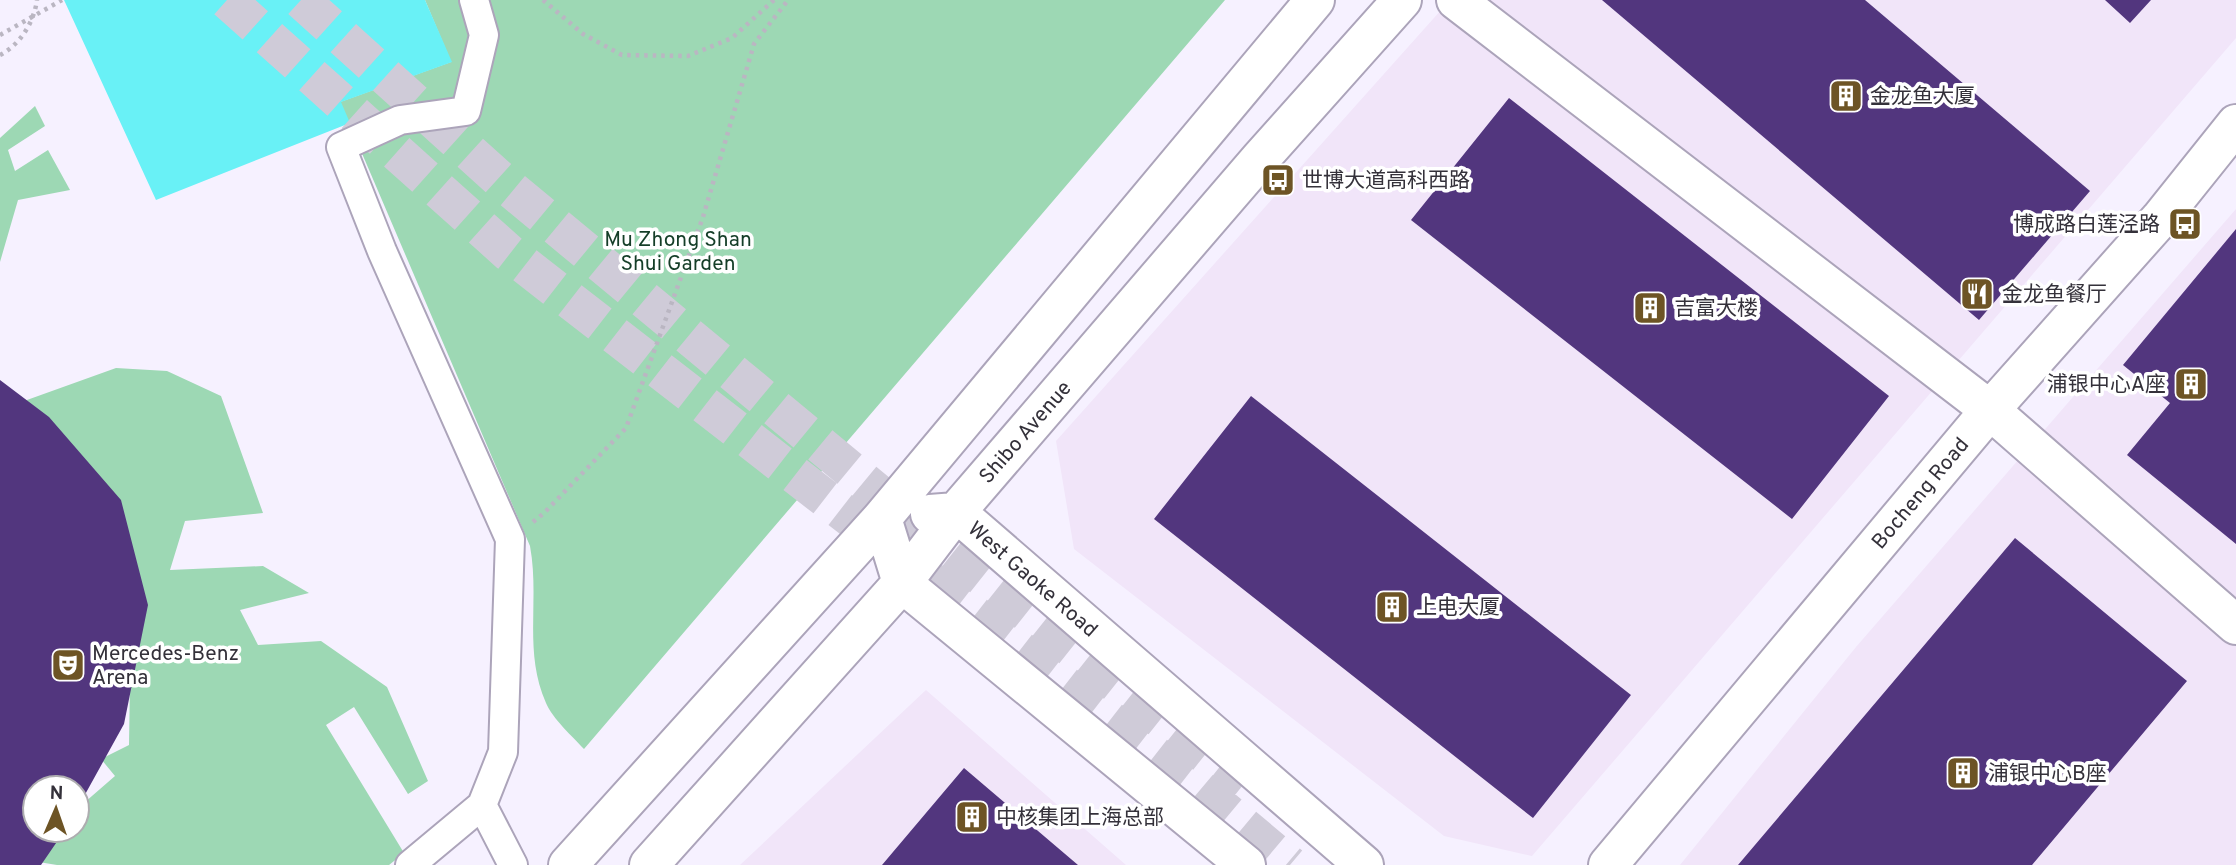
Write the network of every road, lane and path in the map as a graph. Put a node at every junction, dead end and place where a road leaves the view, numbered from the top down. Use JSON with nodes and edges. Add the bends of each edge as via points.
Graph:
{"nodes":[{"id":1,"x":37,"y":0,"type":"edge"},
{"id":2,"x":474,"y":0,"type":"edge"},
{"id":3,"x":543,"y":0,"type":"edge"},
{"id":4,"x":774,"y":0,"type":"edge"},
{"id":5,"x":788,"y":0,"type":"edge"},
{"id":6,"x":1315,"y":0,"type":"edge"},
{"id":7,"x":1402,"y":0,"type":"edge"},
{"id":8,"x":1456,"y":0,"type":"edge"},
{"id":9,"x":59,"y":2,"type":"edge"},
{"id":10,"x":34,"y":16,"type":"junction"},
{"id":11,"x":0,"y":35,"type":"edge"},
{"id":12,"x":0,"y":55,"type":"edge"},
{"id":13,"x":2236,"y":124,"type":"edge"},
{"id":14,"x":1990,"y":410,"type":"junction"},
{"id":15,"x":956,"y":512,"type":"junction"},
{"id":16,"x":882,"y":517,"type":"junction"},
{"id":17,"x":510,"y":539,"type":"junction"},
{"id":18,"x":902,"y":583,"type":"junction"},
{"id":19,"x":2236,"y":625,"type":"edge"},
{"id":20,"x":482,"y":805,"type":"junction"},
{"id":21,"x":410,"y":865,"type":"edge"},
{"id":22,"x":513,"y":865,"type":"edge"},
{"id":23,"x":568,"y":865,"type":"edge"},
{"id":24,"x":649,"y":865,"type":"edge"},
{"id":25,"x":1246,"y":865,"type":"edge"},
{"id":26,"x":1364,"y":865,"type":"edge"},
{"id":27,"x":1608,"y":865,"type":"edge"}],
"edges":[{"from":1,"to":10,"type":"path"},
{"from":2,"to":17,"type":"street","via":[[484,35],[466,111],[400,120],[341,147],[382,251]]},
{"from":3,"to":4,"type":"path","via":[[583,34],[622,55],[688,56],[732,38]]},
{"from":5,"to":17,"type":"path","via":[[754,44],[703,216],[626,428],[544,513]]},
{"from":6,"to":16,"type":"main road"},
{"from":7,"to":15,"type":"main road","name":"Shibo Avenue"},
{"from":8,"to":14,"type":"main road"},
{"from":9,"to":10,"type":"path"},
{"from":10,"to":11,"type":"path"},
{"from":10,"to":12,"type":"path","via":[[12,49]]},
{"from":13,"to":14,"type":"main road","name":"Bocheng Road","via":[[2160,219]]},
{"from":14,"to":19,"type":"main road"},
{"from":14,"to":27,"type":"main road","name":"Bocheng Road"},
{"from":15,"to":16,"type":"main road","name":"West Gaoke Road"},
{"from":15,"to":18,"type":"main road","name":"Shibo Avenue"},
{"from":15,"to":26,"type":"main road","name":"West Gaoke Road"},
{"from":16,"to":18,"type":"main road"},
{"from":16,"to":23,"type":"main road"},
{"from":17,"to":20,"type":"street","via":[[503,752]]},
{"from":18,"to":24,"type":"main road","name":"Shibo Avenue"},
{"from":18,"to":25,"type":"main road"},
{"from":20,"to":21,"type":"street"},
{"from":20,"to":22,"type":"street"}]}
